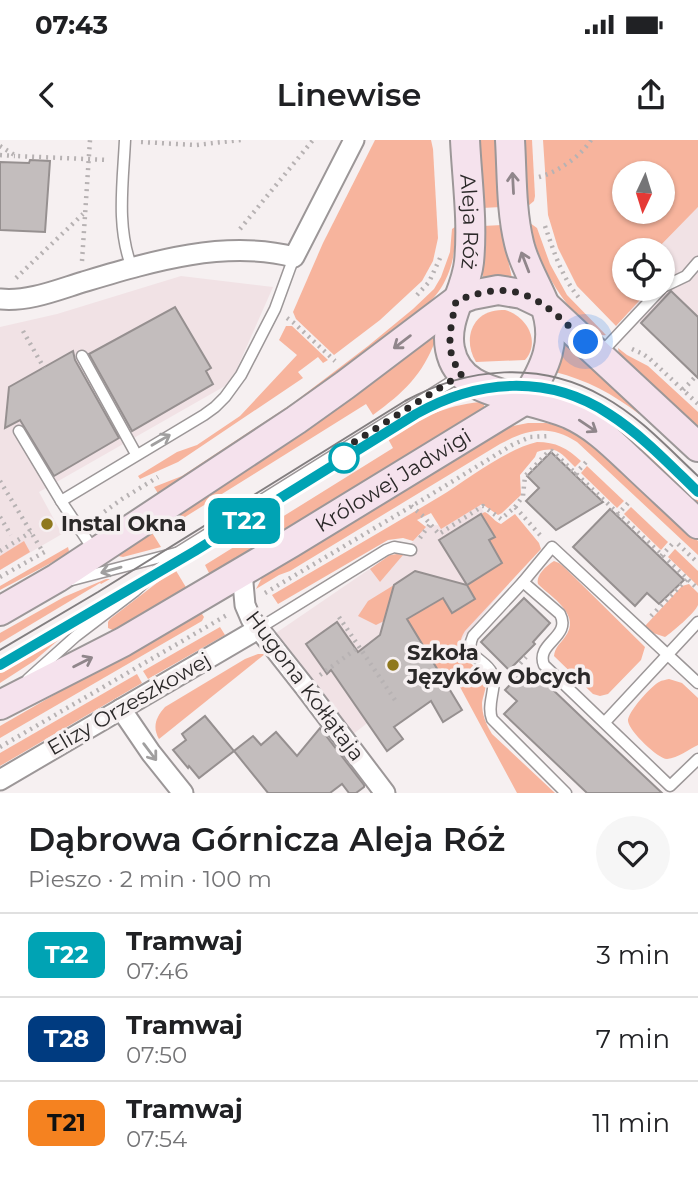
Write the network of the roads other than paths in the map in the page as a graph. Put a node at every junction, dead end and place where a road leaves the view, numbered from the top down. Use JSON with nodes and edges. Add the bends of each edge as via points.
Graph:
{"nodes":[{"id":1,"x":125,"y":140,"type":"edge"},
{"id":2,"x":354,"y":140,"type":"edge"},
{"id":3,"x":465,"y":140,"type":"edge"},
{"id":4,"x":510,"y":140,"type":"edge"},
{"id":5,"x":294,"y":257,"type":"junction"},
{"id":6,"x":698,"y":262,"type":"edge"},
{"id":7,"x":132,"y":268,"type":"junction"},
{"id":8,"x":675,"y":282,"type":"edge"},
{"id":9,"x":5,"y":291,"type":"edge"},
{"id":10,"x":456,"y":301,"type":"junction"},
{"id":11,"x":650,"y":301,"type":"edge"},
{"id":12,"x":545,"y":305,"type":"junction"},
{"id":13,"x":608,"y":345,"type":"junction"},
{"id":14,"x":82,"y":356,"type":"dead end"},
{"id":15,"x":462,"y":374,"type":"junction"},
{"id":16,"x":525,"y":400,"type":"junction"},
{"id":17,"x":19,"y":431,"type":"dead end"},
{"id":18,"x":698,"y":447,"type":"edge"},
{"id":19,"x":136,"y":454,"type":"junction"},
{"id":20,"x":61,"y":500,"type":"junction"},
{"id":21,"x":698,"y":524,"type":"edge"},
{"id":22,"x":411,"y":550,"type":"dead end"},
{"id":23,"x":95,"y":552,"type":"junction"},
{"id":24,"x":177,"y":552,"type":"junction"},
{"id":25,"x":242,"y":572,"type":"junction"},
{"id":26,"x":523,"y":582,"type":"junction"},
{"id":27,"x":44,"y":586,"type":"junction"},
{"id":28,"x":0,"y":611,"type":"edge"},
{"id":29,"x":698,"y":622,"type":"edge"},
{"id":30,"x":258,"y":629,"type":"junction"},
{"id":31,"x":667,"y":654,"type":"junction"},
{"id":32,"x":698,"y":684,"type":"edge"},
{"id":33,"x":0,"y":704,"type":"edge"},
{"id":34,"x":121,"y":709,"type":"junction"},
{"id":35,"x":605,"y":722,"type":"junction"},
{"id":36,"x":698,"y":759,"type":"edge"},
{"id":37,"x":0,"y":780,"type":"edge"},
{"id":38,"x":183,"y":793,"type":"edge"},
{"id":39,"x":385,"y":793,"type":"edge"},
{"id":40,"x":566,"y":793,"type":"edge"}],
"edges":[{"from":1,"to":7,"type":"lane","via":[[121,218]]},
{"from":2,"to":5,"type":"street"},
{"from":3,"to":10,"type":"street","name":"Aleja Róż","via":[[469,260]]},
{"from":12,"to":4,"type":"street","one_way":true,"via":[[518,241]]},
{"from":5,"to":7,"type":"street","via":[[235,250]]},
{"from":19,"to":5,"type":"lane","one_way":true,"via":[[215,407],[234,387],[275,309]]},
{"from":6,"to":8,"type":"lane"},
{"from":7,"to":9,"type":"street","via":[[33,297],[8,300]]},
{"from":10,"to":12,"type":"street","via":[[498,290]]},
{"from":10,"to":15,"type":"street","via":[[449,346]]},
{"from":10,"to":23,"type":"street","one_way":true,"via":[[304,414]]},
{"from":11,"to":13,"type":"lane"},
{"from":12,"to":13,"type":"street"},
{"from":12,"to":16,"type":"street","via":[[549,353]]},
{"from":13,"to":18,"type":"street"},
{"from":14,"to":19,"type":"lane"},
{"from":15,"to":16,"type":"street","via":[[481,388]]},
{"from":15,"to":24,"type":"lane"},
{"from":16,"to":21,"type":"street","one_way":true,"via":[[568,414],[596,430]]},
{"from":16,"to":25,"type":"street","name":"Królowej Jadwigi"},
{"from":17,"to":20,"type":"lane"},
{"from":19,"to":20,"type":"lane"},
{"from":20,"to":23,"type":"lane"},
{"from":22,"to":30,"type":"lane","via":[[386,550]]},
{"from":23,"to":27,"type":"street"},
{"from":24,"to":27,"type":"lane","one_way":true},
{"from":24,"to":33,"type":"lane"},
{"from":25,"to":30,"type":"street","name":"Hugona Kołłątaja","via":[[245,605]]},
{"from":33,"to":25,"type":"street","name":"Królowej Jadwigi","one_way":true,"via":[[123,642]]},
{"from":26,"to":31,"type":"lane","via":[[552,547]]},
{"from":26,"to":35,"type":"lane","via":[[564,621],[562,630],[543,651],[544,665]]},
{"from":26,"to":40,"type":"lane","via":[[473,636],[470,650],[492,674],[492,719]]},
{"from":27,"to":28,"type":"street"},
{"from":29,"to":31,"type":"lane"},
{"from":30,"to":34,"type":"street","name":"Elizy Orzeszkowej"},
{"from":30,"to":39,"type":"street","name":"Hugona Kołłątaja"},
{"from":31,"to":32,"type":"lane"},
{"from":31,"to":35,"type":"lane"},
{"from":34,"to":37,"type":"street","name":"Elizy Orzeszkowej"},
{"from":34,"to":38,"type":"street","one_way":true},
{"from":35,"to":36,"type":"lane","via":[[670,786]]}]}
